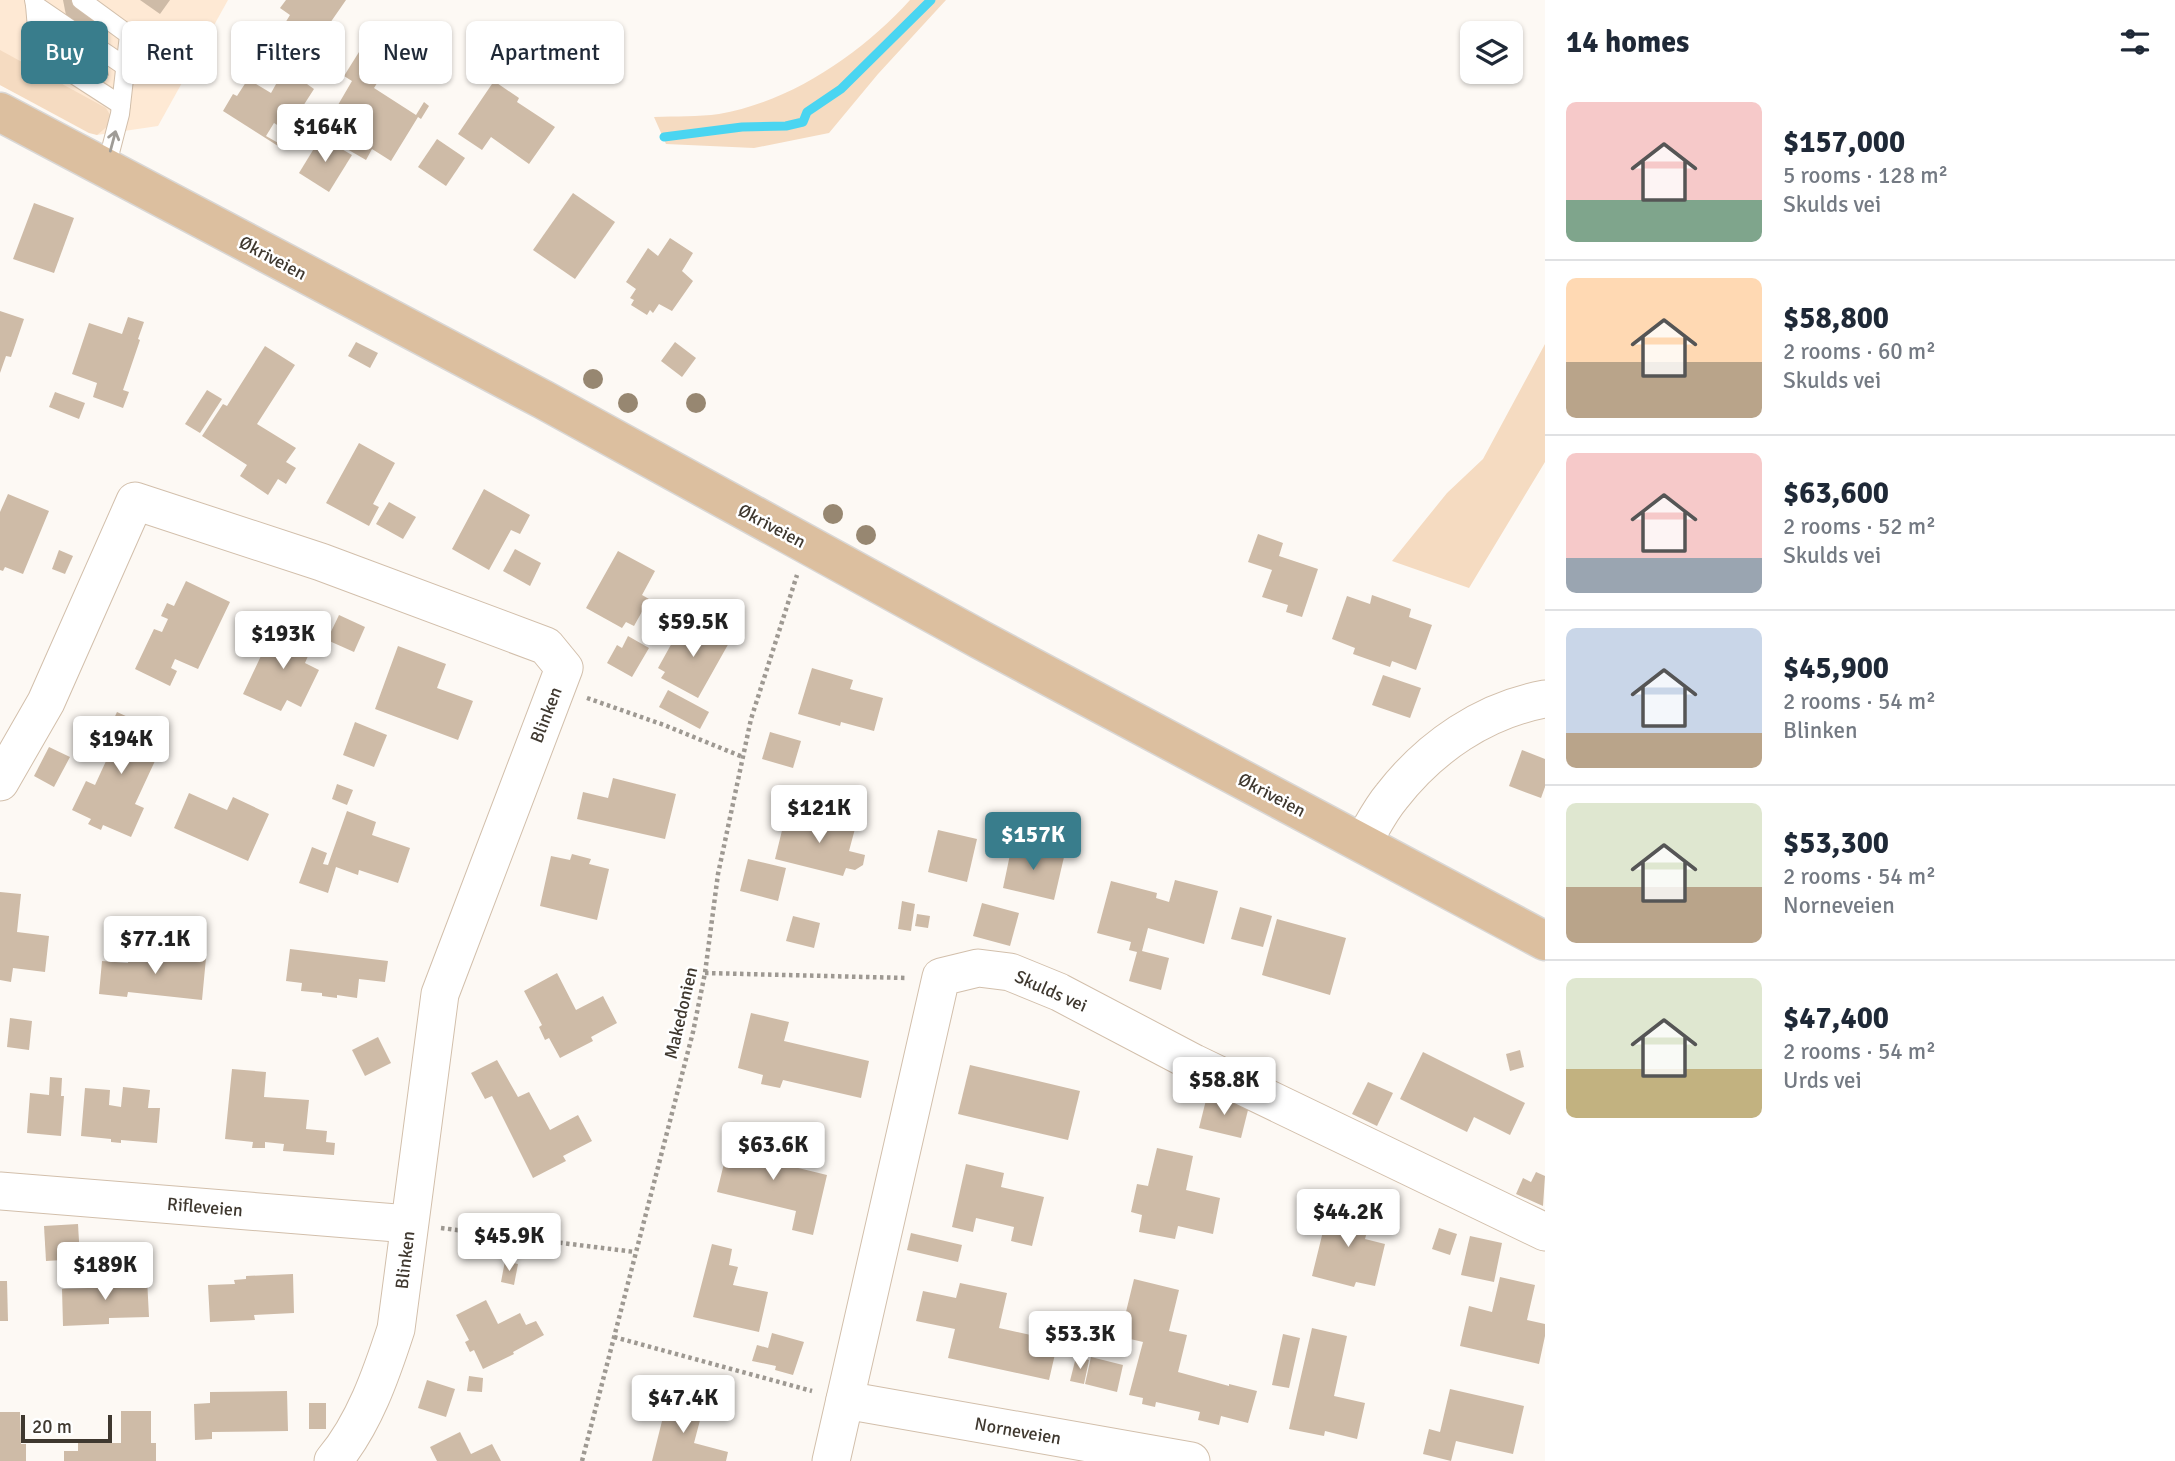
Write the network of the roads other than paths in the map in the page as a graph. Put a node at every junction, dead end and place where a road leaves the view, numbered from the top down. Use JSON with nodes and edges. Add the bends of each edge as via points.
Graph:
{"nodes":[{"id":1,"x":81,"y":0,"type":"edge"},
{"id":2,"x":35,"y":2,"type":"edge"},
{"id":3,"x":122,"y":28,"type":"edge"},
{"id":4,"x":122,"y":65,"type":"edge"},
{"id":5,"x":123,"y":84,"type":"edge"},
{"id":6,"x":120,"y":109,"type":"junction"},
{"id":7,"x":0,"y":112,"type":"edge"},
{"id":8,"x":106,"y":168,"type":"junction"},
{"id":9,"x":1545,"y":699,"type":"edge"},
{"id":10,"x":0,"y":782,"type":"edge"},
{"id":11,"x":1363,"y":842,"type":"junction"},
{"id":12,"x":1545,"y":941,"type":"edge"},
{"id":13,"x":0,"y":1191,"type":"edge"},
{"id":14,"x":409,"y":1224,"type":"junction"},
{"id":15,"x":1545,"y":1232,"type":"edge"},
{"id":16,"x":845,"y":1400,"type":"junction"},
{"id":17,"x":333,"y":1461,"type":"edge"},
{"id":18,"x":831,"y":1461,"type":"edge"},
{"id":19,"x":1191,"y":1461,"type":"edge"}],
"edges":[{"from":1,"to":3,"type":"lane"},
{"from":2,"to":4,"type":"lane"},
{"from":2,"to":6,"type":"lane","via":[[39,52]]},
{"from":5,"to":6,"type":"lane"},
{"from":8,"to":6,"type":"lane","one_way":true},
{"from":7,"to":8,"type":"main road","name":"Økriveien"},
{"from":8,"to":11,"type":"main road","name":"Økriveien"},
{"from":9,"to":11,"type":"street","via":[[1471,725],[1436,750],[1391,797]]},
{"from":10,"to":14,"type":"street","name":"Blinken","via":[[46,702],[135,501],[321,562],[546,646],[564,668],[440,994]]},
{"from":11,"to":12,"type":"main road","name":"Økriveien"},
{"from":13,"to":14,"type":"street","name":"Rifleveien"},
{"from":14,"to":17,"type":"street","name":"Blinken","via":[[396,1329],[382,1374],[348,1444]]},
{"from":15,"to":16,"type":"street","name":"Skulds vei","via":[[1194,1063],[1059,992],[1010,972],[978,968],[941,977]]},
{"from":16,"to":18,"type":"street"},
{"from":16,"to":19,"type":"street","name":"Norneveien"}]}
